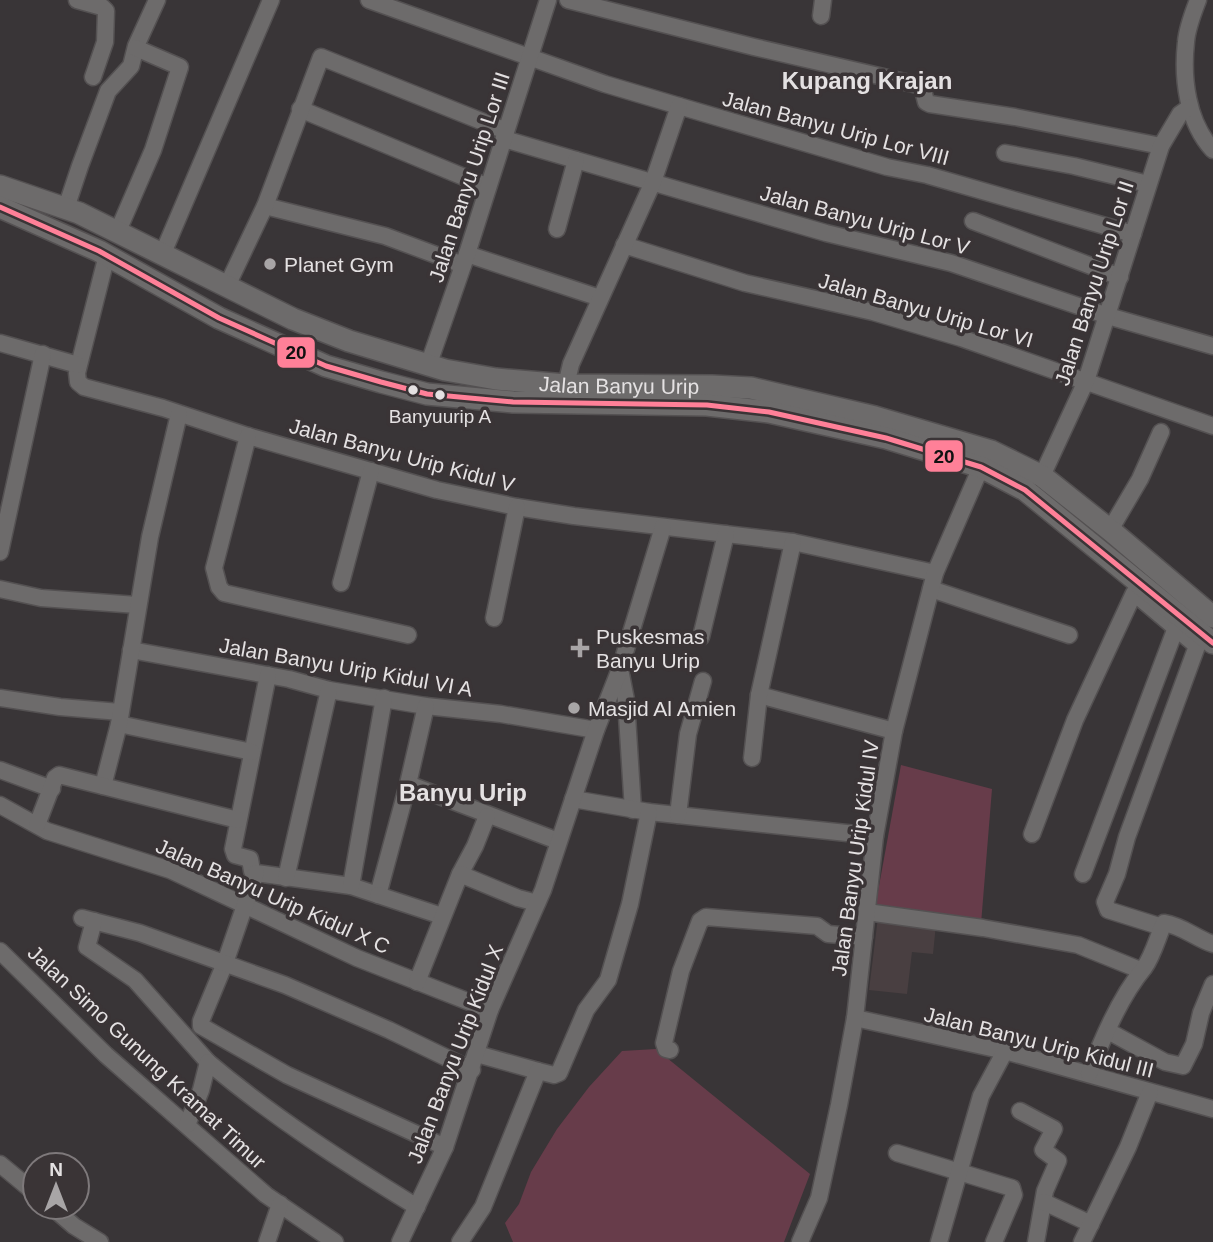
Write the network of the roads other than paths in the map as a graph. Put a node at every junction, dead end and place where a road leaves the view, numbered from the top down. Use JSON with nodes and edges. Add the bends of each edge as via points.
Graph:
{"nodes":[{"id":1,"x":77,"y":0,"type":"edge"},
{"id":2,"x":157,"y":0,"type":"edge"},
{"id":3,"x":271,"y":0,"type":"edge"},
{"id":4,"x":369,"y":0,"type":"edge"},
{"id":5,"x":548,"y":0,"type":"edge"},
{"id":6,"x":568,"y":0,"type":"edge"},
{"id":7,"x":1198,"y":0,"type":"edge"},
{"id":8,"x":136,"y":48,"type":"junction"},
{"id":9,"x":530,"y":56,"type":"junction"},
{"id":10,"x":93,"y":77,"type":"dead end"},
{"id":11,"x":679,"y":106,"type":"junction"},
{"id":12,"x":300,"y":109,"type":"junction"},
{"id":13,"x":1186,"y":109,"type":"junction"},
{"id":14,"x":505,"y":135,"type":"junction"},
{"id":15,"x":1161,"y":146,"type":"junction"},
{"id":16,"x":1213,"y":149,"type":"edge"},
{"id":17,"x":1004,"y":153,"type":"dead end"},
{"id":18,"x":576,"y":160,"type":"junction"},
{"id":19,"x":653,"y":182,"type":"junction"},
{"id":20,"x":1148,"y":184,"type":"junction"},
{"id":21,"x":0,"y":186,"type":"edge"},
{"id":22,"x":488,"y":187,"type":"junction"},
{"id":23,"x":265,"y":206,"type":"junction"},
{"id":24,"x":0,"y":207,"type":"edge"},
{"id":25,"x":66,"y":208,"type":"junction"},
{"id":26,"x":973,"y":220,"type":"dead end"},
{"id":27,"x":557,"y":229,"type":"dead end"},
{"id":28,"x":118,"y":231,"type":"junction"},
{"id":29,"x":1133,"y":234,"type":"junction"},
{"id":30,"x":624,"y":245,"type":"junction"},
{"id":31,"x":163,"y":253,"type":"junction"},
{"id":32,"x":107,"y":255,"type":"junction"},
{"id":33,"x":465,"y":260,"type":"junction"},
{"id":34,"x":1120,"y":277,"type":"junction"},
{"id":35,"x":227,"y":286,"type":"junction"},
{"id":36,"x":600,"y":298,"type":"junction"},
{"id":37,"x":1108,"y":316,"type":"junction"},
{"id":38,"x":0,"y":343,"type":"edge"},
{"id":39,"x":1213,"y":346,"type":"edge"},
{"id":40,"x":43,"y":354,"type":"junction"},
{"id":41,"x":78,"y":365,"type":"junction"},
{"id":42,"x":428,"y":366,"type":"junction"},
{"id":43,"x":1086,"y":381,"type":"junction"},
{"id":44,"x":566,"y":385,"type":"junction"},
{"id":45,"x":749,"y":398,"type":"junction"},
{"id":46,"x":179,"y":414,"type":"junction"},
{"id":47,"x":1213,"y":426,"type":"edge"},
{"id":48,"x":1161,"y":432,"type":"dead end"},
{"id":49,"x":247,"y":436,"type":"junction"},
{"id":50,"x":981,"y":467,"type":"junction"},
{"id":51,"x":371,"y":471,"type":"junction"},
{"id":52,"x":1042,"y":476,"type":"junction"},
{"id":53,"x":517,"y":507,"type":"junction"},
{"id":54,"x":663,"y":527,"type":"junction"},
{"id":55,"x":1110,"y":530,"type":"junction"},
{"id":56,"x":726,"y":534,"type":"junction"},
{"id":57,"x":793,"y":542,"type":"junction"},
{"id":58,"x":1,"y":543,"type":"edge"},
{"id":59,"x":933,"y":581,"type":"junction"},
{"id":60,"x":341,"y":583,"type":"dead end"},
{"id":61,"x":0,"y":589,"type":"edge"},
{"id":62,"x":137,"y":605,"type":"junction"},
{"id":63,"x":1213,"y":617,"type":"edge"},
{"id":64,"x":494,"y":618,"type":"dead end"},
{"id":65,"x":1178,"y":622,"type":"junction"},
{"id":66,"x":408,"y":635,"type":"dead end"},
{"id":67,"x":1069,"y":635,"type":"dead end"},
{"id":68,"x":701,"y":637,"type":"dead end"},
{"id":69,"x":1205,"y":645,"type":"edge"},
{"id":70,"x":131,"y":650,"type":"junction"},
{"id":71,"x":620,"y":668,"type":"junction"},
{"id":72,"x":268,"y":675,"type":"junction"},
{"id":73,"x":703,"y":681,"type":"dead end"},
{"id":74,"x":329,"y":690,"type":"junction"},
{"id":75,"x":759,"y":695,"type":"junction"},
{"id":76,"x":0,"y":698,"type":"edge"},
{"id":77,"x":384,"y":698,"type":"junction"},
{"id":78,"x":426,"y":706,"type":"junction"},
{"id":79,"x":119,"y":718,"type":"junction"},
{"id":80,"x":596,"y":730,"type":"junction"},
{"id":81,"x":894,"y":730,"type":"junction"},
{"id":82,"x":252,"y":752,"type":"junction"},
{"id":83,"x":752,"y":758,"type":"dead end"},
{"id":84,"x":0,"y":770,"type":"edge"},
{"id":85,"x":408,"y":784,"type":"junction"},
{"id":86,"x":103,"y":786,"type":"junction"},
{"id":87,"x":52,"y":789,"type":"junction"},
{"id":88,"x":573,"y":799,"type":"junction"},
{"id":89,"x":0,"y":805,"type":"edge"},
{"id":90,"x":641,"y":811,"type":"junction"},
{"id":91,"x":678,"y":815,"type":"junction"},
{"id":92,"x":487,"y":816,"type":"junction"},
{"id":93,"x":238,"y":820,"type":"junction"},
{"id":94,"x":37,"y":825,"type":"junction"},
{"id":95,"x":1032,"y":834,"type":"dead end"},
{"id":96,"x":875,"y":836,"type":"junction"},
{"id":97,"x":558,"y":841,"type":"junction"},
{"id":98,"x":256,"y":873,"type":"junction"},
{"id":99,"x":460,"y":874,"type":"junction"},
{"id":100,"x":1083,"y":874,"type":"dead end"},
{"id":101,"x":286,"y":878,"type":"junction"},
{"id":102,"x":351,"y":886,"type":"junction"},
{"id":103,"x":379,"y":890,"type":"junction"},
{"id":104,"x":537,"y":903,"type":"junction"},
{"id":105,"x":245,"y":904,"type":"junction"},
{"id":106,"x":867,"y":912,"type":"junction"},
{"id":107,"x":442,"y":916,"type":"junction"},
{"id":108,"x":1162,"y":927,"type":"junction"},
{"id":109,"x":864,"y":937,"type":"junction"},
{"id":110,"x":1213,"y":944,"type":"edge"},
{"id":111,"x":0,"y":951,"type":"edge"},
{"id":112,"x":225,"y":963,"type":"junction"},
{"id":113,"x":1140,"y":970,"type":"junction"},
{"id":114,"x":416,"y":982,"type":"junction"},
{"id":115,"x":1213,"y":984,"type":"edge"},
{"id":116,"x":490,"y":1010,"type":"junction"},
{"id":117,"x":855,"y":1018,"type":"junction"},
{"id":118,"x":1108,"y":1031,"type":"junction"},
{"id":119,"x":670,"y":1050,"type":"dead end"},
{"id":120,"x":1005,"y":1051,"type":"junction"},
{"id":121,"x":477,"y":1054,"type":"junction"},
{"id":122,"x":208,"y":1062,"type":"junction"},
{"id":123,"x":472,"y":1070,"type":"junction"},
{"id":124,"x":538,"y":1071,"type":"junction"},
{"id":125,"x":1088,"y":1074,"type":"junction"},
{"id":126,"x":1150,"y":1092,"type":"junction"},
{"id":127,"x":1213,"y":1109,"type":"edge"},
{"id":128,"x":1020,"y":1111,"type":"dead end"},
{"id":129,"x":187,"y":1125,"type":"junction"},
{"id":130,"x":445,"y":1147,"type":"junction"},
{"id":131,"x":897,"y":1153,"type":"dead end"},
{"id":132,"x":0,"y":1164,"type":"edge"},
{"id":133,"x":958,"y":1171,"type":"junction"},
{"id":134,"x":21,"y":1181,"type":"edge"},
{"id":135,"x":1044,"y":1202,"type":"junction"},
{"id":136,"x":280,"y":1204,"type":"junction"},
{"id":137,"x":418,"y":1207,"type":"junction"},
{"id":138,"x":68,"y":1221,"type":"edge"},
{"id":139,"x":1091,"y":1224,"type":"junction"},
{"id":140,"x":100,"y":1242,"type":"edge"},
{"id":141,"x":267,"y":1242,"type":"edge"},
{"id":142,"x":335,"y":1242,"type":"edge"},
{"id":143,"x":400,"y":1242,"type":"edge"},
{"id":144,"x":460,"y":1242,"type":"edge"},
{"id":145,"x":800,"y":1242,"type":"edge"},
{"id":146,"x":939,"y":1242,"type":"edge"},
{"id":147,"x":994,"y":1242,"type":"edge"},
{"id":148,"x":1036,"y":1242,"type":"edge"},
{"id":149,"x":1082,"y":1242,"type":"edge"}],
"edges":[{"from":1,"to":10,"type":"street","via":[[106,11],[105,42]]},
{"from":2,"to":8,"type":"street"},
{"from":3,"to":31,"type":"street"},
{"from":4,"to":9,"type":"street","name":"Jalan Banyu Urip Lor VIII"},
{"from":5,"to":9,"type":"street","name":"Jalan Banyu Urip Lor III"},
{"from":6,"to":15,"type":"street","via":[[922,86],[930,104]]},
{"from":7,"to":13,"type":"street","via":[[1186,39]]},
{"from":8,"to":25,"type":"street","via":[[129,70],[108,91]]},
{"from":8,"to":28,"type":"street","via":[[180,67],[153,150]]},
{"from":9,"to":11,"type":"street","name":"Jalan Banyu Urip Lor VIII"},
{"from":9,"to":14,"type":"street","name":"Jalan Banyu Urip Lor III"},
{"from":11,"to":19,"type":"street"},
{"from":11,"to":29,"type":"street","name":"Jalan Banyu Urip Lor VIII"},
{"from":12,"to":14,"type":"street","name":"Jalan Banyu Urip Lor V","via":[[323,57]]},
{"from":12,"to":22,"type":"street"},
{"from":12,"to":23,"type":"street"},
{"from":13,"to":15,"type":"street","name":"Jalan Banyu Urip Lor II"},
{"from":13,"to":16,"type":"street"},
{"from":14,"to":18,"type":"street","name":"Jalan Banyu Urip Lor V"},
{"from":14,"to":22,"type":"street","name":"Jalan Banyu Urip Lor III"},
{"from":15,"to":20,"type":"street","name":"Jalan Banyu Urip Lor II"},
{"from":17,"to":20,"type":"street"},
{"from":18,"to":19,"type":"street","name":"Jalan Banyu Urip Lor V"},
{"from":18,"to":27,"type":"street"},
{"from":19,"to":30,"type":"street"},
{"from":19,"to":37,"type":"street","name":"Jalan Banyu Urip Lor V","via":[[951,264]]},
{"from":20,"to":29,"type":"street","name":"Jalan Banyu Urip Lor II"},
{"from":21,"to":25,"type":"main road","name":"Jalan Banyu Urip"},
{"from":22,"to":33,"type":"street","name":"Jalan Banyu Urip Lor III"},
{"from":23,"to":33,"type":"street"},
{"from":23,"to":35,"type":"street"},
{"from":24,"to":32,"type":"main road","name":"Jalan Banyu Urip"},
{"from":25,"to":28,"type":"main road","name":"Jalan Banyu Urip"},
{"from":26,"to":34,"type":"street"},
{"from":28,"to":31,"type":"main road","name":"Jalan Banyu Urip"},
{"from":29,"to":34,"type":"street","name":"Jalan Banyu Urip Lor II"},
{"from":30,"to":36,"type":"street"},
{"from":30,"to":43,"type":"street","name":"Jalan Banyu Urip Lor VI","via":[[745,283],[948,334]]},
{"from":31,"to":35,"type":"main road","name":"Jalan Banyu Urip"},
{"from":32,"to":41,"type":"street"},
{"from":32,"to":45,"type":"main road","name":"Jalan Banyu Urip","via":[[219,318],[326,366],[427,394],[513,402],[707,405]]},
{"from":33,"to":36,"type":"street"},
{"from":33,"to":42,"type":"street","name":"Jalan Banyu Urip Lor III"},
{"from":34,"to":37,"type":"street","name":"Jalan Banyu Urip Lor II"},
{"from":35,"to":42,"type":"main road","name":"Jalan Banyu Urip","via":[[293,319]]},
{"from":36,"to":44,"type":"street"},
{"from":37,"to":39,"type":"street","name":"Jalan Banyu Urip Lor V"},
{"from":37,"to":43,"type":"street","name":"Jalan Banyu Urip Lor II"},
{"from":38,"to":40,"type":"street"},
{"from":40,"to":41,"type":"street"},
{"from":40,"to":58,"type":"street"},
{"from":41,"to":46,"type":"street","name":"Jalan Banyu Urip Kidul V","via":[[81,385]]},
{"from":42,"to":44,"type":"main road","name":"Jalan Banyu Urip","via":[[496,379]]},
{"from":43,"to":47,"type":"street","name":"Jalan Banyu Urip Lor VI"},
{"from":43,"to":52,"type":"street","name":"Jalan Banyu Urip Lor II"},
{"from":44,"to":45,"type":"main road","name":"Jalan Banyu Urip","via":[[712,386]]},
{"from":45,"to":50,"type":"main road","name":"Jalan Banyu Urip"},
{"from":45,"to":52,"type":"main road","name":"Jalan Banyu Urip","via":[[875,416],[991,451]]},
{"from":46,"to":49,"type":"street","name":"Jalan Banyu Urip Kidul V"},
{"from":46,"to":62,"type":"street"},
{"from":48,"to":55,"type":"street"},
{"from":49,"to":51,"type":"street","name":"Jalan Banyu Urip Kidul V"},
{"from":49,"to":66,"type":"street","via":[[214,568],[219,587],[224,593]]},
{"from":50,"to":59,"type":"street","name":"Jalan Banyu Urip Kidul IV"},
{"from":50,"to":65,"type":"main road","name":"Jalan Banyu Urip","via":[[1025,490]]},
{"from":51,"to":53,"type":"street","name":"Jalan Banyu Urip Kidul V"},
{"from":51,"to":60,"type":"street"},
{"from":52,"to":55,"type":"main road","name":"Jalan Banyu Urip"},
{"from":53,"to":54,"type":"street","name":"Jalan Banyu Urip Kidul V"},
{"from":53,"to":64,"type":"street"},
{"from":54,"to":56,"type":"street","name":"Jalan Banyu Urip Kidul V"},
{"from":54,"to":71,"type":"street","name":"Jalan Banyu Urip Kidul X"},
{"from":55,"to":63,"type":"main road","name":"Jalan Banyu Urip"},
{"from":56,"to":57,"type":"street","name":"Jalan Banyu Urip Kidul V"},
{"from":56,"to":68,"type":"street"},
{"from":57,"to":59,"type":"street","name":"Jalan Banyu Urip Kidul V"},
{"from":57,"to":75,"type":"street"},
{"from":59,"to":67,"type":"street","name":"Jalan Banyu Urip Kidul V"},
{"from":59,"to":81,"type":"street","name":"Jalan Banyu Urip Kidul IV"},
{"from":61,"to":62,"type":"street","via":[[41,598]]},
{"from":62,"to":70,"type":"street"},
{"from":65,"to":69,"type":"main road","name":"Jalan Banyu Urip"},
{"from":65,"to":95,"type":"street","via":[[1132,594],[1075,720]]},
{"from":65,"to":100,"type":"street"},
{"from":69,"to":108,"type":"street","via":[[1105,902],[1108,910]]},
{"from":70,"to":72,"type":"street","name":"Jalan Banyu Urip Kidul VI A"},
{"from":70,"to":79,"type":"street"},
{"from":71,"to":80,"type":"street","name":"Jalan Banyu Urip Kidul X"},
{"from":71,"to":90,"type":"street"},
{"from":72,"to":74,"type":"street","name":"Jalan Banyu Urip Kidul VI A"},
{"from":72,"to":82,"type":"street"},
{"from":73,"to":91,"type":"street","via":[[688,734]]},
{"from":74,"to":77,"type":"street","name":"Jalan Banyu Urip Kidul VI A"},
{"from":74,"to":101,"type":"street"},
{"from":75,"to":81,"type":"street"},
{"from":75,"to":83,"type":"street"},
{"from":76,"to":79,"type":"street"},
{"from":77,"to":78,"type":"street","name":"Jalan Banyu Urip Kidul VI A"},
{"from":77,"to":102,"type":"street"},
{"from":78,"to":80,"type":"street","name":"Jalan Banyu Urip Kidul VI A"},
{"from":78,"to":85,"type":"street"},
{"from":79,"to":82,"type":"street"},
{"from":79,"to":86,"type":"street"},
{"from":80,"to":88,"type":"street","name":"Jalan Banyu Urip Kidul X"},
{"from":81,"to":96,"type":"street","name":"Jalan Banyu Urip Kidul IV"},
{"from":82,"to":93,"type":"street"},
{"from":84,"to":87,"type":"street"},
{"from":85,"to":92,"type":"street"},
{"from":85,"to":103,"type":"street"},
{"from":86,"to":87,"type":"street","via":[[60,775]]},
{"from":86,"to":93,"type":"street"},
{"from":87,"to":94,"type":"street"},
{"from":88,"to":90,"type":"street"},
{"from":88,"to":97,"type":"street","name":"Jalan Banyu Urip Kidul X"},
{"from":89,"to":94,"type":"street","name":"Jalan Banyu Urip Kidul X C"},
{"from":90,"to":91,"type":"street"},
{"from":90,"to":124,"type":"street","via":[[630,904],[608,980],[586,1010],[559,1073]]},
{"from":91,"to":96,"type":"street"},
{"from":92,"to":97,"type":"street"},
{"from":92,"to":99,"type":"street"},
{"from":93,"to":98,"type":"street","via":[[235,855],[250,859]]},
{"from":94,"to":105,"type":"street","name":"Jalan Banyu Urip Kidul X C","via":[[170,870]]},
{"from":96,"to":106,"type":"street","name":"Jalan Banyu Urip Kidul IV"},
{"from":97,"to":104,"type":"street","name":"Jalan Banyu Urip Kidul X"},
{"from":98,"to":101,"type":"street"},
{"from":98,"to":105,"type":"street"},
{"from":99,"to":104,"type":"street"},
{"from":99,"to":107,"type":"street"},
{"from":101,"to":102,"type":"street"},
{"from":102,"to":103,"type":"street"},
{"from":103,"to":107,"type":"street"},
{"from":104,"to":116,"type":"street","name":"Jalan Banyu Urip Kidul X"},
{"from":105,"to":112,"type":"street"},
{"from":105,"to":114,"type":"street","name":"Jalan Banyu Urip Kidul X C"},
{"from":106,"to":109,"type":"street","name":"Jalan Banyu Urip Kidul IV"},
{"from":106,"to":113,"type":"street","via":[[1078,946]]},
{"from":107,"to":114,"type":"street"},
{"from":108,"to":110,"type":"street","via":[[1166,923]]},
{"from":108,"to":113,"type":"street"},
{"from":109,"to":117,"type":"street","name":"Jalan Banyu Urip Kidul IV"},
{"from":109,"to":119,"type":"street","via":[[828,934],[817,926],[706,917],[700,921],[681,971],[664,1043]]},
{"from":111,"to":129,"type":"street","name":"Jalan Simo Gunung Kramat Timur","via":[[106,1055]]},
{"from":112,"to":122,"type":"street","via":[[88,920],[87,947],[135,980]]},
{"from":112,"to":123,"type":"street","via":[[366,1020]]},
{"from":112,"to":130,"type":"street","via":[[201,1026],[288,1075]]},
{"from":113,"to":118,"type":"street"},
{"from":114,"to":116,"type":"street","name":"Jalan Banyu Urip Kidul X C"},
{"from":115,"to":118,"type":"street","via":[[1183,1066],[1165,1062]]},
{"from":116,"to":121,"type":"street","name":"Jalan Banyu Urip Kidul X"},
{"from":117,"to":120,"type":"street","name":"Jalan Banyu Urip Kidul III"},
{"from":117,"to":145,"type":"street","name":"Jalan Banyu Urip Kidul IV","via":[[822,1188]]},
{"from":118,"to":125,"type":"street"},
{"from":120,"to":125,"type":"street","name":"Jalan Banyu Urip Kidul III"},
{"from":120,"to":133,"type":"street","via":[[981,1096]]},
{"from":121,"to":123,"type":"street","name":"Jalan Banyu Urip Kidul X"},
{"from":121,"to":124,"type":"street"},
{"from":122,"to":129,"type":"street"},
{"from":122,"to":137,"type":"street","via":[[309,1137]]},
{"from":123,"to":130,"type":"street","name":"Jalan Banyu Urip Kidul X"},
{"from":124,"to":144,"type":"street","via":[[483,1207]]},
{"from":125,"to":126,"type":"street","name":"Jalan Banyu Urip Kidul III"},
{"from":126,"to":127,"type":"street","name":"Jalan Banyu Urip Kidul III"},
{"from":126,"to":139,"type":"street"},
{"from":128,"to":135,"type":"street","via":[[1054,1128],[1043,1150],[1058,1161]]},
{"from":129,"to":136,"type":"street","name":"Jalan Simo Gunung Kramat Timur"},
{"from":130,"to":137,"type":"street","name":"Jalan Banyu Urip Kidul X"},
{"from":131,"to":133,"type":"street"},
{"from":132,"to":134,"type":"street"},
{"from":133,"to":146,"type":"street"},
{"from":133,"to":147,"type":"street","via":[[1013,1190]]},
{"from":135,"to":139,"type":"street"},
{"from":135,"to":148,"type":"street"},
{"from":136,"to":141,"type":"street"},
{"from":136,"to":142,"type":"street","name":"Jalan Simo Gunung Kramat Timur"},
{"from":137,"to":143,"type":"street","name":"Jalan Banyu Urip Kidul X"},
{"from":138,"to":140,"type":"street"},
{"from":139,"to":149,"type":"street"}]}
